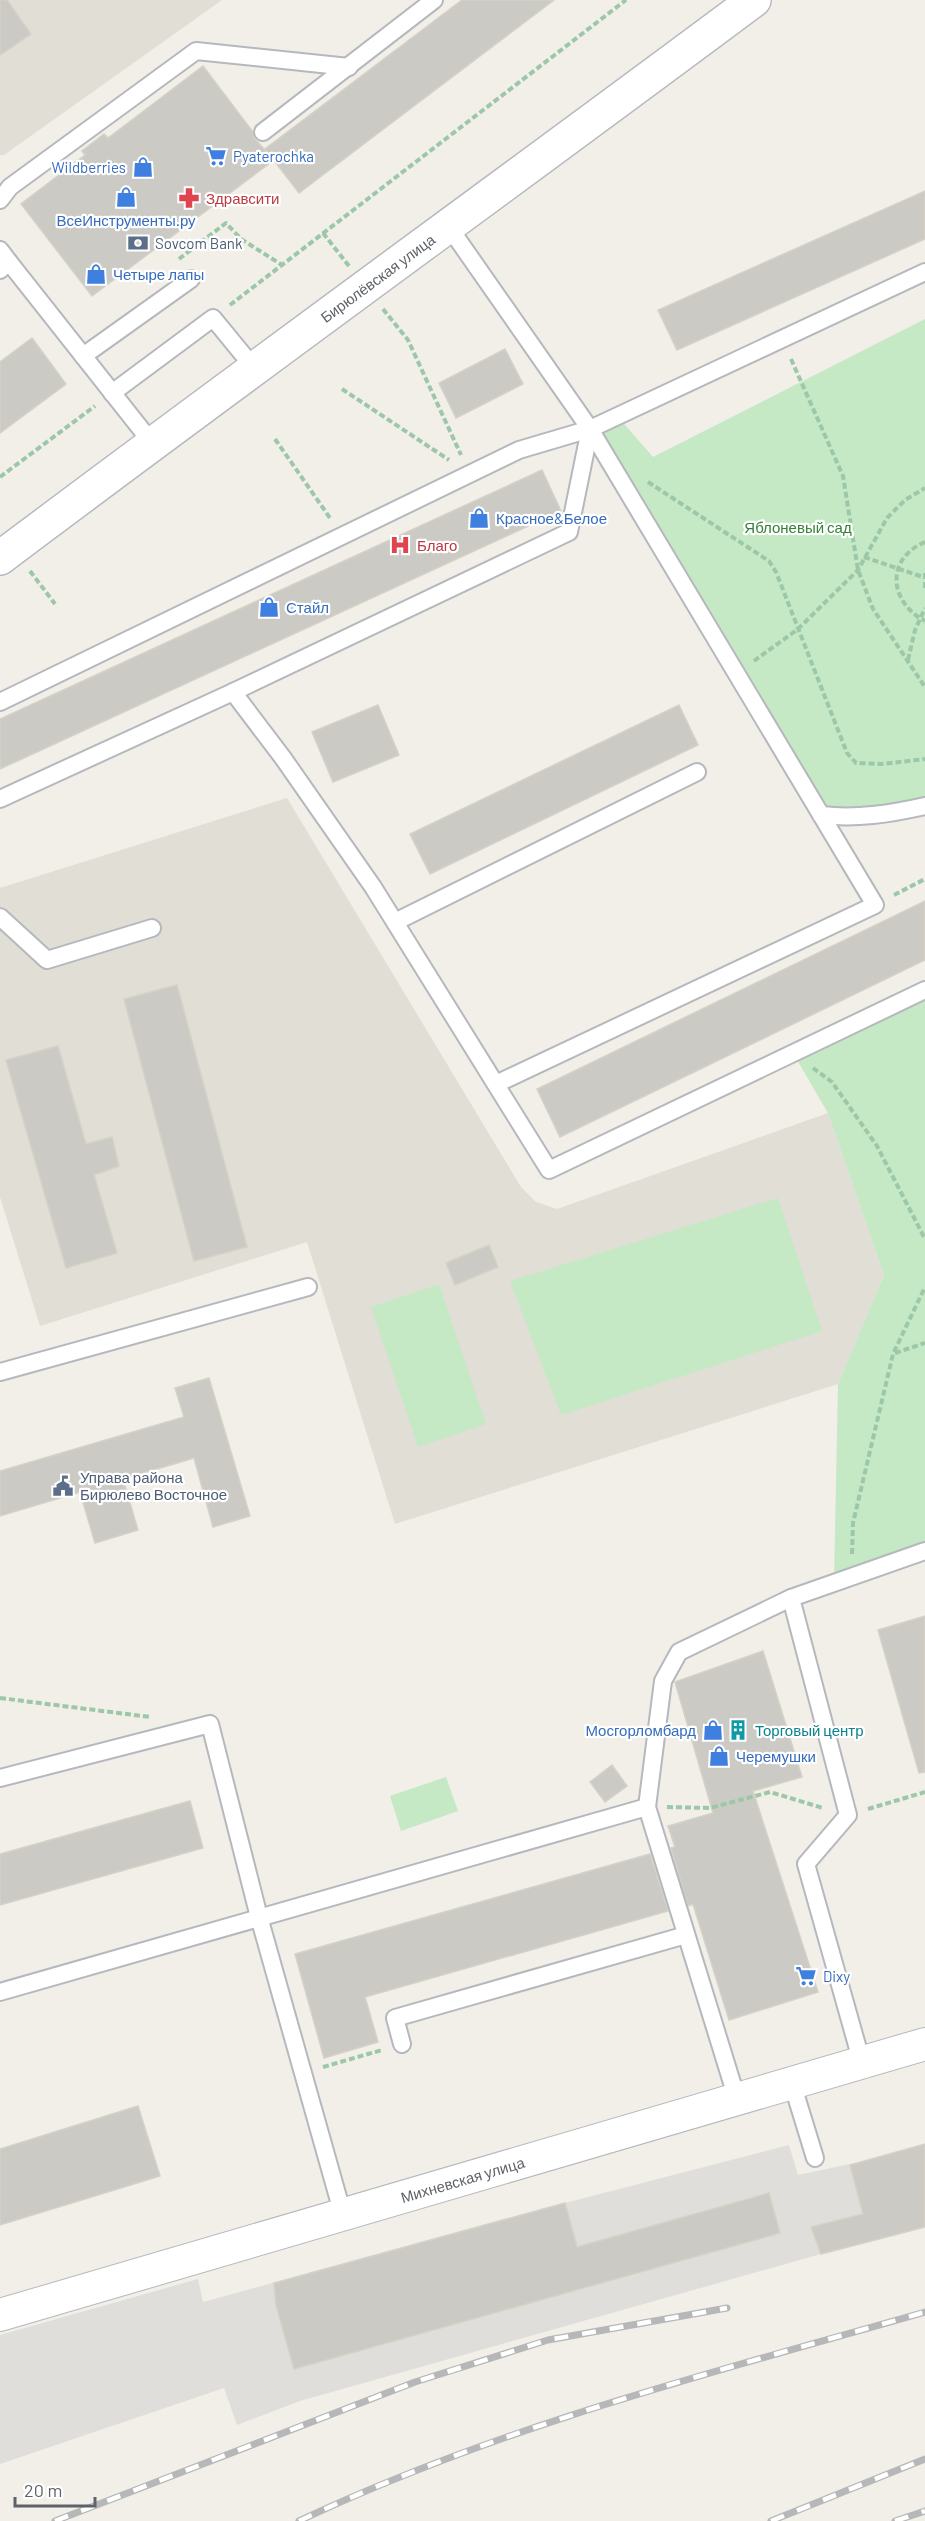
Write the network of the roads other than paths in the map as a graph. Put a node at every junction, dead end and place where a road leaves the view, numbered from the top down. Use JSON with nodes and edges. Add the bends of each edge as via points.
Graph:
{"nodes":[{"id":1,"x":434,"y":0,"type":"edge"},
{"id":2,"x":754,"y":0,"type":"edge"},
{"id":3,"x":349,"y":67,"type":"junction"},
{"id":4,"x":263,"y":132,"type":"dead end"},
{"id":5,"x":0,"y":200,"type":"edge"},
{"id":6,"x":449,"y":227,"type":"junction"},
{"id":7,"x":3,"y":261,"type":"edge"},
{"id":8,"x":925,"y":272,"type":"edge"},
{"id":9,"x":191,"y":279,"type":"dead end"},
{"id":10,"x":83,"y":356,"type":"junction"},
{"id":11,"x":254,"y":368,"type":"junction"},
{"id":12,"x":112,"y":393,"type":"junction"},
{"id":13,"x":590,"y":429,"type":"junction"},
{"id":14,"x":152,"y":443,"type":"junction"},
{"id":15,"x":0,"y":558,"type":"edge"},
{"id":16,"x":232,"y":692,"type":"junction"},
{"id":17,"x":0,"y":702,"type":"edge"},
{"id":18,"x":697,"y":772,"type":"dead end"},
{"id":19,"x":0,"y":800,"type":"edge"},
{"id":20,"x":925,"y":806,"type":"edge"},
{"id":21,"x":821,"y":815,"type":"junction"},
{"id":22,"x":0,"y":917,"type":"edge"},
{"id":23,"x":395,"y":922,"type":"junction"},
{"id":24,"x":152,"y":928,"type":"dead end"},
{"id":25,"x":925,"y":990,"type":"edge"},
{"id":26,"x":496,"y":1084,"type":"junction"},
{"id":27,"x":308,"y":1287,"type":"dead end"},
{"id":28,"x":0,"y":1372,"type":"edge"},
{"id":29,"x":925,"y":1551,"type":"edge"},
{"id":30,"x":790,"y":1598,"type":"junction"},
{"id":31,"x":0,"y":1778,"type":"edge"},
{"id":32,"x":647,"y":1807,"type":"junction"},
{"id":33,"x":259,"y":1917,"type":"junction"},
{"id":34,"x":686,"y":1935,"type":"junction"},
{"id":35,"x":0,"y":1992,"type":"edge"},
{"id":36,"x":402,"y":2044,"type":"road end"},
{"id":37,"x":925,"y":2044,"type":"edge"},
{"id":38,"x":862,"y":2063,"type":"junction"},
{"id":39,"x":792,"y":2083,"type":"junction"},
{"id":40,"x":737,"y":2099,"type":"junction"},
{"id":41,"x":815,"y":2158,"type":"dead end"},
{"id":42,"x":343,"y":2215,"type":"junction"},
{"id":43,"x":0,"y":2315,"type":"edge"}],
"edges":[{"from":1,"to":3,"type":"lane"},
{"from":2,"to":6,"type":"street","name":"Бирюлёвская улица"},
{"from":3,"to":4,"type":"lane"},
{"from":3,"to":5,"type":"lane","via":[[196,51],[10,187]]},
{"from":6,"to":11,"type":"street","name":"Бирюлёвская улица"},
{"from":6,"to":13,"type":"lane"},
{"from":7,"to":10,"type":"lane"},
{"from":8,"to":13,"type":"lane"},
{"from":9,"to":10,"type":"lane"},
{"from":10,"to":12,"type":"lane"},
{"from":11,"to":12,"type":"lane","via":[[213,318]]},
{"from":11,"to":14,"type":"street","name":"Бирюлёвская улица"},
{"from":12,"to":14,"type":"lane"},
{"from":13,"to":16,"type":"lane","via":[[569,532]]},
{"from":13,"to":17,"type":"lane","via":[[519,450]]},
{"from":13,"to":21,"type":"lane"},
{"from":14,"to":15,"type":"street","name":"Бирюлёвская улица"},
{"from":16,"to":19,"type":"lane"},
{"from":16,"to":23,"type":"lane","via":[[283,758]]},
{"from":18,"to":23,"type":"lane"},
{"from":20,"to":21,"type":"lane","via":[[884,816]]},
{"from":21,"to":26,"type":"lane","via":[[875,905]]},
{"from":22,"to":24,"type":"lane","via":[[47,960]]},
{"from":23,"to":26,"type":"lane"},
{"from":25,"to":26,"type":"lane","via":[[549,1170]]},
{"from":27,"to":28,"type":"lane"},
{"from":29,"to":30,"type":"lane"},
{"from":30,"to":32,"type":"lane","via":[[679,1652],[663,1681]]},
{"from":30,"to":38,"type":"lane","via":[[848,1815],[806,1864]]},
{"from":31,"to":33,"type":"lane","via":[[210,1724]]},
{"from":32,"to":33,"type":"lane"},
{"from":32,"to":34,"type":"lane"},
{"from":33,"to":35,"type":"lane"},
{"from":33,"to":42,"type":"lane"},
{"from":34,"to":36,"type":"lane","via":[[395,2018]]},
{"from":34,"to":40,"type":"lane"},
{"from":37,"to":38,"type":"street","name":"Михневская улица"},
{"from":38,"to":39,"type":"street","name":"Михневская улица"},
{"from":39,"to":40,"type":"street","name":"Михневская улица"},
{"from":39,"to":41,"type":"lane"},
{"from":40,"to":42,"type":"street","name":"Михневская улица"},
{"from":42,"to":43,"type":"street","name":"Михневская улица"}]}
